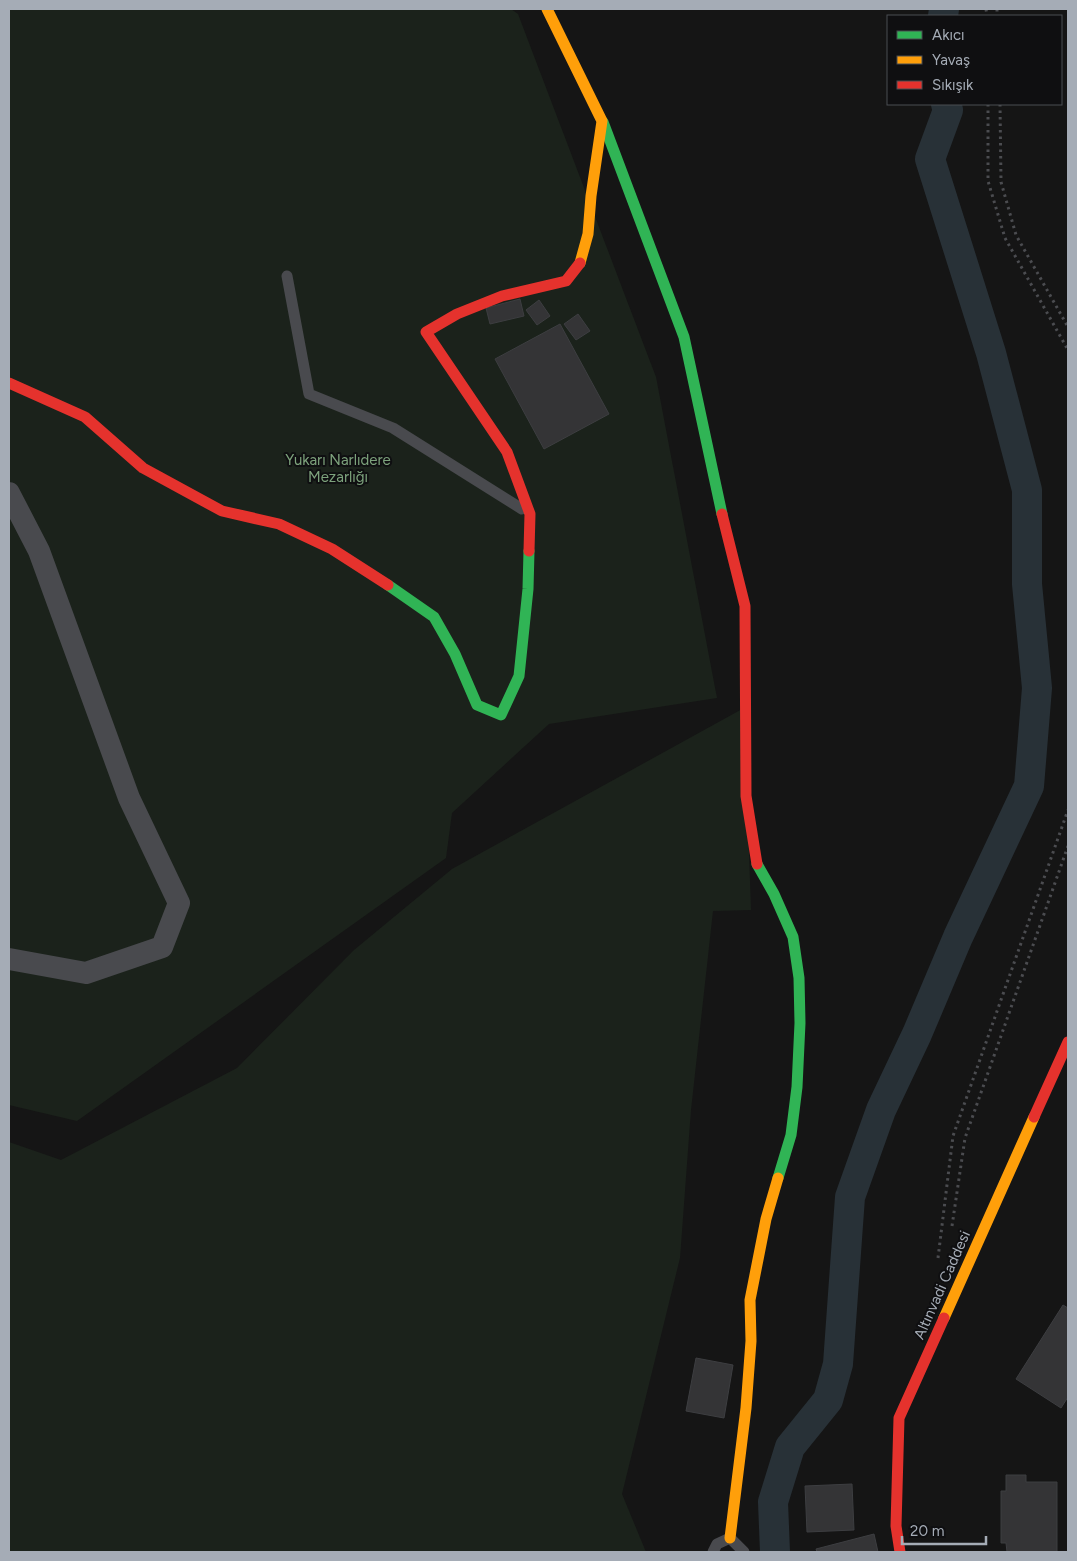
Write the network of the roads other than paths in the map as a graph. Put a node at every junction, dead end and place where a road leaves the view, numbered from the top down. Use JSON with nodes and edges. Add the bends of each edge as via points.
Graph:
{"nodes":[{"id":1,"x":547,"y":9,"type":"edge"},
{"id":2,"x":602,"y":121,"type":"junction"},
{"id":3,"x":287,"y":276,"type":"dead end"},
{"id":4,"x":9,"y":383,"type":"edge"},
{"id":5,"x":9,"y":494,"type":"edge"},
{"id":6,"x":530,"y":514,"type":"junction"},
{"id":7,"x":9,"y":959,"type":"edge"},
{"id":8,"x":1068,"y":1042,"type":"edge"},
{"id":9,"x":730,"y":1538,"type":"junction"},
{"id":10,"x":713,"y":1552,"type":"edge"},
{"id":11,"x":744,"y":1552,"type":"edge"},
{"id":12,"x":900,"y":1552,"type":"edge"}],
"edges":[{"from":1,"to":2,"type":"street"},
{"from":2,"to":6,"type":"street","via":[[588,234],[580,263],[566,281],[502,296],[457,314],[426,332],[507,452]]},
{"from":2,"to":9,"type":"street","via":[[684,337],[713,477],[745,606],[746,796],[756,863],[793,937],[799,978],[800,1023],[794,1116],[766,1219],[750,1300],[751,1341],[746,1408]]},
{"from":3,"to":6,"type":"lane","via":[[309,394],[392,428]]},
{"from":4,"to":6,"type":"street","via":[[85,417],[143,468],[222,511],[279,524],[297,532],[332,549],[393,588],[434,617],[455,654],[477,705],[501,715],[520,676],[528,589]]},
{"from":5,"to":7,"type":"street","via":[[39,551],[130,798],[179,904],[162,947],[86,973]]},
{"from":8,"to":12,"type":"street","name":"Altınvadi Caddesi","via":[[899,1418],[896,1526]]},
{"from":9,"to":10,"type":"lane","via":[[717,1544]]},
{"from":9,"to":11,"type":"lane"}]}
